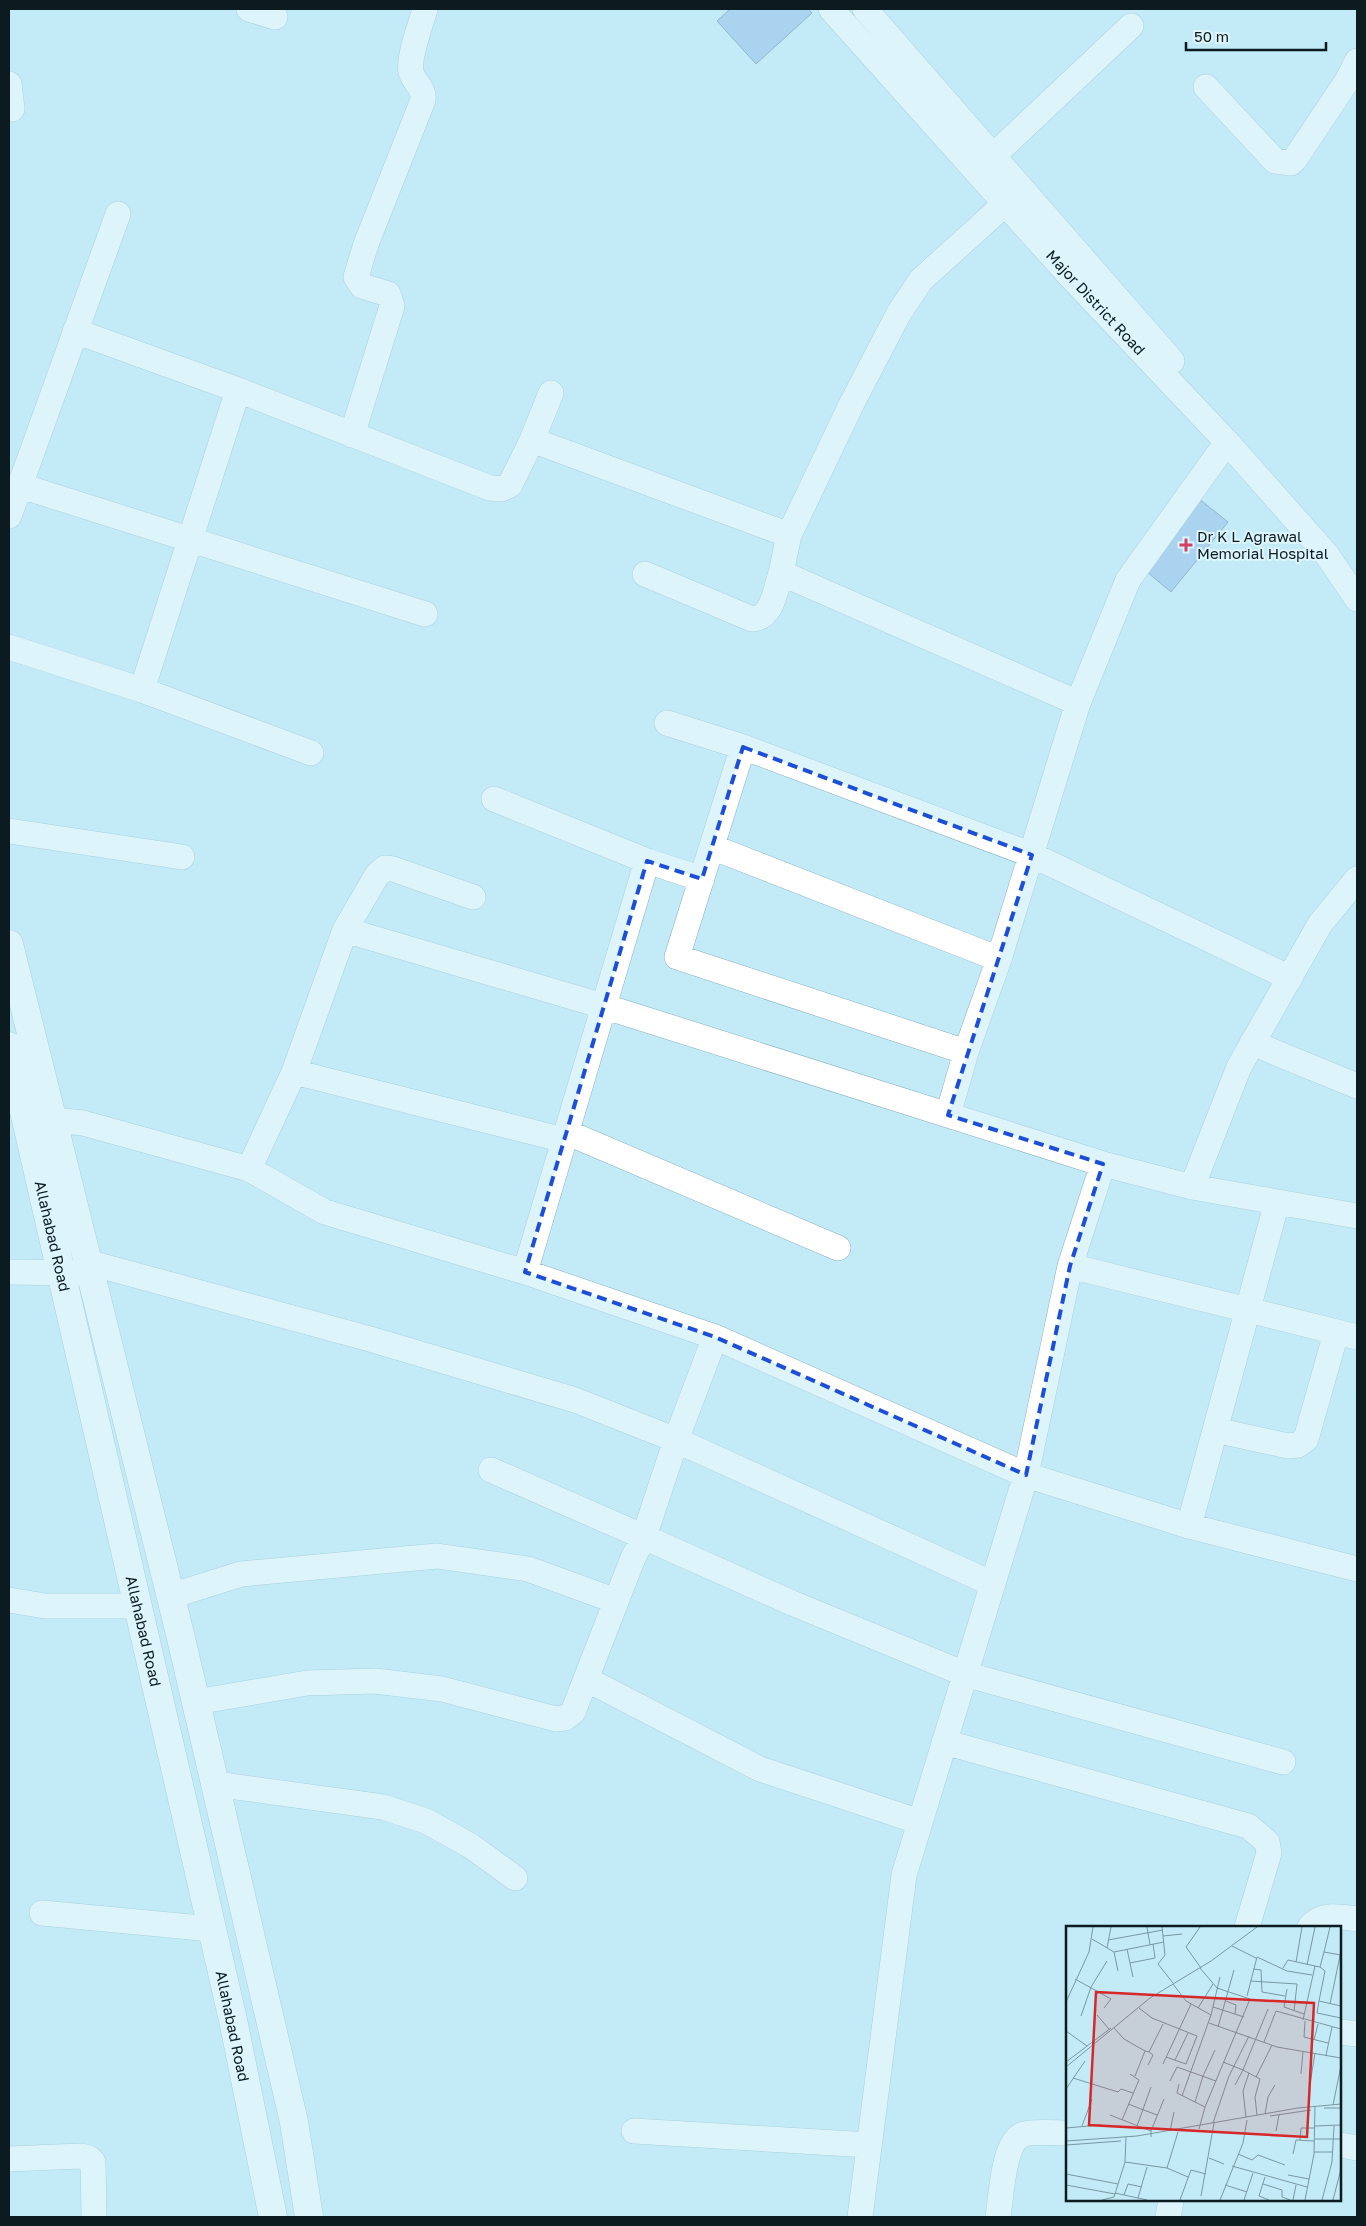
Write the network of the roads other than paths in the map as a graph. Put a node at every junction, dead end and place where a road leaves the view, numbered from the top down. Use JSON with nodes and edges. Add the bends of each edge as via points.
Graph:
{"nodes":[{"id":1,"x":248,"y":9,"type":"edge"},
{"id":2,"x":425,"y":9,"type":"edge"},
{"id":3,"x":831,"y":9,"type":"edge"},
{"id":4,"x":866,"y":9,"type":"edge"},
{"id":5,"x":276,"y":17,"type":"dead end"},
{"id":6,"x":1131,"y":26,"type":"dead end"},
{"id":7,"x":1357,"y":62,"type":"edge"},
{"id":8,"x":9,"y":84,"type":"edge"},
{"id":9,"x":1206,"y":87,"type":"dead end"},
{"id":10,"x":12,"y":109,"type":"dead end"},
{"id":11,"x":993,"y":156,"type":"junction"},
{"id":12,"x":1006,"y":203,"type":"junction"},
{"id":13,"x":118,"y":214,"type":"dead end"},
{"id":14,"x":74,"y":331,"type":"junction"},
{"id":15,"x":238,"y":390,"type":"junction"},
{"id":16,"x":551,"y":394,"type":"dead end"},
{"id":17,"x":352,"y":435,"type":"junction"},
{"id":18,"x":532,"y":440,"type":"junction"},
{"id":19,"x":1226,"y":442,"type":"junction"},
{"id":20,"x":18,"y":485,"type":"junction"},
{"id":21,"x":9,"y":516,"type":"edge"},
{"id":22,"x":789,"y":535,"type":"junction"},
{"id":23,"x":191,"y":539,"type":"junction"},
{"id":24,"x":781,"y":573,"type":"junction"},
{"id":25,"x":645,"y":574,"type":"dead end"},
{"id":26,"x":1357,"y":583,"type":"edge"},
{"id":27,"x":1357,"y":598,"type":"edge"},
{"id":28,"x":425,"y":614,"type":"dead end"},
{"id":29,"x":9,"y":647,"type":"edge"},
{"id":30,"x":142,"y":690,"type":"junction"},
{"id":31,"x":1078,"y":703,"type":"junction"},
{"id":32,"x":667,"y":723,"type":"dead end"},
{"id":33,"x":743,"y":747,"type":"junction"},
{"id":34,"x":311,"y":753,"type":"dead end"},
{"id":35,"x":494,"y":799,"type":"dead end"},
{"id":36,"x":9,"y":831,"type":"edge"},
{"id":37,"x":712,"y":847,"type":"junction"},
{"id":38,"x":1032,"y":855,"type":"junction"},
{"id":39,"x":182,"y":857,"type":"dead end"},
{"id":40,"x":647,"y":861,"type":"junction"},
{"id":41,"x":702,"y":879,"type":"junction"},
{"id":42,"x":1357,"y":879,"type":"edge"},
{"id":43,"x":473,"y":897,"type":"dead end"},
{"id":44,"x":345,"y":930,"type":"junction"},
{"id":45,"x":9,"y":944,"type":"edge"},
{"id":46,"x":999,"y":959,"type":"junction"},
{"id":47,"x":1290,"y":978,"type":"junction"},
{"id":48,"x":603,"y":1006,"type":"junction"},
{"id":49,"x":1252,"y":1043,"type":"junction"},
{"id":50,"x":9,"y":1046,"type":"edge"},
{"id":51,"x":966,"y":1052,"type":"junction"},
{"id":52,"x":294,"y":1072,"type":"junction"},
{"id":53,"x":1357,"y":1086,"type":"edge"},
{"id":54,"x":948,"y":1115,"type":"junction"},
{"id":55,"x":54,"y":1120,"type":"junction"},
{"id":56,"x":26,"y":1124,"type":"junction"},
{"id":57,"x":565,"y":1136,"type":"junction"},
{"id":58,"x":1104,"y":1164,"type":"junction"},
{"id":59,"x":249,"y":1169,"type":"junction"},
{"id":60,"x":1192,"y":1188,"type":"junction"},
{"id":61,"x":1277,"y":1202,"type":"junction"},
{"id":62,"x":1357,"y":1216,"type":"edge"},
{"id":63,"x":838,"y":1248,"type":"dead end"},
{"id":64,"x":1070,"y":1266,"type":"junction"},
{"id":65,"x":89,"y":1267,"type":"junction"},
{"id":66,"x":9,"y":1272,"type":"edge"},
{"id":67,"x":525,"y":1272,"type":"junction"},
{"id":68,"x":63,"y":1274,"type":"junction"},
{"id":69,"x":1248,"y":1310,"type":"junction"},
{"id":70,"x":1347,"y":1335,"type":"edge"},
{"id":71,"x":715,"y":1336,"type":"junction"},
{"id":72,"x":1215,"y":1430,"type":"junction"},
{"id":73,"x":676,"y":1440,"type":"junction"},
{"id":74,"x":491,"y":1470,"type":"dead end"},
{"id":75,"x":1026,"y":1475,"type":"junction"},
{"id":76,"x":1189,"y":1526,"type":"junction"},
{"id":77,"x":644,"y":1537,"type":"junction"},
{"id":78,"x":1357,"y":1569,"type":"edge"},
{"id":79,"x":993,"y":1584,"type":"junction"},
{"id":80,"x":171,"y":1596,"type":"junction"},
{"id":81,"x":9,"y":1600,"type":"edge"},
{"id":82,"x":616,"y":1601,"type":"junction"},
{"id":83,"x":138,"y":1606,"type":"junction"},
{"id":84,"x":965,"y":1674,"type":"junction"},
{"id":85,"x":586,"y":1678,"type":"junction"},
{"id":86,"x":196,"y":1702,"type":"junction"},
{"id":87,"x":944,"y":1742,"type":"junction"},
{"id":88,"x":1283,"y":1762,"type":"dead end"},
{"id":89,"x":215,"y":1784,"type":"junction"},
{"id":90,"x":920,"y":1822,"type":"junction"},
{"id":91,"x":515,"y":1878,"type":"dead end"},
{"id":92,"x":42,"y":1913,"type":"dead end"},
{"id":93,"x":1357,"y":1919,"type":"edge"},
{"id":94,"x":1246,"y":1926,"type":"edge"},
{"id":95,"x":1311,"y":1926,"type":"edge"},
{"id":96,"x":212,"y":1929,"type":"junction"},
{"id":97,"x":1341,"y":2032,"type":"edge"},
{"id":98,"x":1357,"y":2034,"type":"edge"},
{"id":99,"x":634,"y":2130,"type":"dead end"},
{"id":100,"x":1066,"y":2134,"type":"edge"},
{"id":101,"x":869,"y":2145,"type":"junction"},
{"id":102,"x":1341,"y":2145,"type":"edge"},
{"id":103,"x":1357,"y":2148,"type":"edge"},
{"id":104,"x":9,"y":2159,"type":"edge"},
{"id":105,"x":1171,"y":2201,"type":"edge"},
{"id":106,"x":94,"y":2217,"type":"edge"},
{"id":107,"x":273,"y":2217,"type":"edge"},
{"id":108,"x":309,"y":2217,"type":"edge"},
{"id":109,"x":860,"y":2217,"type":"edge"},
{"id":110,"x":998,"y":2217,"type":"edge"},
{"id":111,"x":1168,"y":2217,"type":"edge"}],
"edges":[{"from":1,"to":5,"type":"street"},
{"from":2,"to":17,"type":"street","via":[[411,62],[411,73],[423,90],[423,100],[356,277],[362,286],[388,294],[392,306]]},
{"from":3,"to":12,"type":"street","name":"Major District Road"},
{"from":4,"to":11,"type":"street"},
{"from":6,"to":11,"type":"street"},
{"from":7,"to":9,"type":"street","via":[[1291,163],[1275,161]]},
{"from":8,"to":10,"type":"street"},
{"from":11,"to":26,"type":"street","via":[[1321,533]]},
{"from":12,"to":19,"type":"street","name":"Major District Road"},
{"from":12,"to":22,"type":"street","via":[[921,280],[899,313]]},
{"from":13,"to":14,"type":"street"},
{"from":14,"to":15,"type":"street"},
{"from":14,"to":20,"type":"street"},
{"from":15,"to":17,"type":"street"},
{"from":15,"to":23,"type":"street"},
{"from":16,"to":18,"type":"street"},
{"from":17,"to":18,"type":"street","via":[[490,488],[501,489],[510,485]]},
{"from":18,"to":22,"type":"street"},
{"from":19,"to":27,"type":"street","name":"Major District Road","via":[[1327,555]]},
{"from":19,"to":31,"type":"street","via":[[1128,580]]},
{"from":20,"to":21,"type":"street"},
{"from":20,"to":23,"type":"street"},
{"from":22,"to":24,"type":"street"},
{"from":23,"to":28,"type":"street"},
{"from":23,"to":30,"type":"street"},
{"from":24,"to":25,"type":"street","via":[[767,615],[760,619],[752,619]]},
{"from":24,"to":31,"type":"street"},
{"from":29,"to":30,"type":"street"},
{"from":30,"to":34,"type":"street"},
{"from":31,"to":38,"type":"street"},
{"from":32,"to":33,"type":"street"},
{"from":33,"to":37,"type":"street"},
{"from":33,"to":38,"type":"street"},
{"from":35,"to":40,"type":"street"},
{"from":36,"to":39,"type":"street"},
{"from":37,"to":41,"type":"street"},
{"from":37,"to":46,"type":"street"},
{"from":38,"to":46,"type":"street"},
{"from":38,"to":47,"type":"street"},
{"from":40,"to":41,"type":"street"},
{"from":40,"to":48,"type":"street"},
{"from":41,"to":51,"type":"street","via":[[677,957]]},
{"from":42,"to":47,"type":"street","via":[[1320,924]]},
{"from":43,"to":44,"type":"street","via":[[385,868],[376,875]]},
{"from":44,"to":48,"type":"street"},
{"from":44,"to":52,"type":"street"},
{"from":45,"to":55,"type":"main road"},
{"from":46,"to":51,"type":"street"},
{"from":47,"to":49,"type":"street"},
{"from":48,"to":54,"type":"street"},
{"from":48,"to":57,"type":"street"},
{"from":49,"to":53,"type":"street"},
{"from":49,"to":60,"type":"street","via":[[1239,1067]]},
{"from":50,"to":56,"type":"main road","name":"Allahabad Road"},
{"from":51,"to":54,"type":"street"},
{"from":52,"to":57,"type":"street"},
{"from":52,"to":59,"type":"street"},
{"from":54,"to":58,"type":"street"},
{"from":55,"to":56,"type":"street"},
{"from":55,"to":59,"type":"street","via":[[83,1123]]},
{"from":55,"to":65,"type":"main road"},
{"from":56,"to":68,"type":"main road","name":"Allahabad Road"},
{"from":57,"to":63,"type":"street"},
{"from":57,"to":67,"type":"street"},
{"from":58,"to":60,"type":"street"},
{"from":58,"to":64,"type":"street"},
{"from":59,"to":67,"type":"street","via":[[325,1212]]},
{"from":60,"to":61,"type":"street"},
{"from":61,"to":62,"type":"street"},
{"from":61,"to":69,"type":"street"},
{"from":64,"to":69,"type":"street"},
{"from":64,"to":75,"type":"street"},
{"from":65,"to":68,"type":"street"},
{"from":65,"to":73,"type":"street","via":[[370,1339],[574,1400]]},
{"from":65,"to":80,"type":"main road"},
{"from":66,"to":68,"type":"street"},
{"from":67,"to":71,"type":"street"},
{"from":68,"to":83,"type":"main road","name":"Allahabad Road"},
{"from":69,"to":70,"type":"street"},
{"from":69,"to":72,"type":"street"},
{"from":70,"to":72,"type":"street","via":[[1306,1439],[1298,1445],[1288,1446]]},
{"from":71,"to":73,"type":"street"},
{"from":71,"to":75,"type":"street"},
{"from":72,"to":76,"type":"street"},
{"from":73,"to":77,"type":"street"},
{"from":73,"to":79,"type":"street"},
{"from":74,"to":77,"type":"street"},
{"from":75,"to":76,"type":"street"},
{"from":75,"to":79,"type":"street"},
{"from":76,"to":78,"type":"street"},
{"from":77,"to":82,"type":"street"},
{"from":77,"to":84,"type":"street","via":[[792,1603]]},
{"from":79,"to":84,"type":"street"},
{"from":80,"to":82,"type":"street","via":[[241,1574],[437,1556],[528,1569]]},
{"from":80,"to":86,"type":"main road"},
{"from":81,"to":83,"type":"street","via":[[46,1606]]},
{"from":82,"to":85,"type":"street"},
{"from":83,"to":96,"type":"main road","name":"Allahabad Road"},
{"from":84,"to":87,"type":"street"},
{"from":84,"to":88,"type":"street"},
{"from":85,"to":86,"type":"street","via":[[573,1712],[565,1718],[556,1719],[442,1689],[375,1681],[307,1683]]},
{"from":85,"to":90,"type":"street","via":[[760,1769]]},
{"from":86,"to":89,"type":"main road"},
{"from":87,"to":90,"type":"street"},
{"from":87,"to":94,"type":"street","via":[[1248,1826],[1267,1842],[1269,1853]]},
{"from":89,"to":91,"type":"street","via":[[383,1807],[426,1821],[471,1846]]},
{"from":89,"to":108,"type":"main road","via":[[294,2122]]},
{"from":90,"to":101,"type":"street","via":[[904,1875]]},
{"from":92,"to":96,"type":"street"},
{"from":93,"to":95,"type":"street","via":[[1333,1916],[1321,1918]]},
{"from":96,"to":107,"type":"main road","name":"Allahabad Road"},
{"from":97,"to":98,"type":"street"},
{"from":99,"to":101,"type":"street"},
{"from":100,"to":110,"type":"street","via":[[1023,2134],[1014,2141],[1008,2152]]},
{"from":101,"to":109,"type":"street"},
{"from":102,"to":103,"type":"street"},
{"from":104,"to":106,"type":"street","via":[[89,2158],[93,2162]]},
{"from":105,"to":111,"type":"street"}]}
